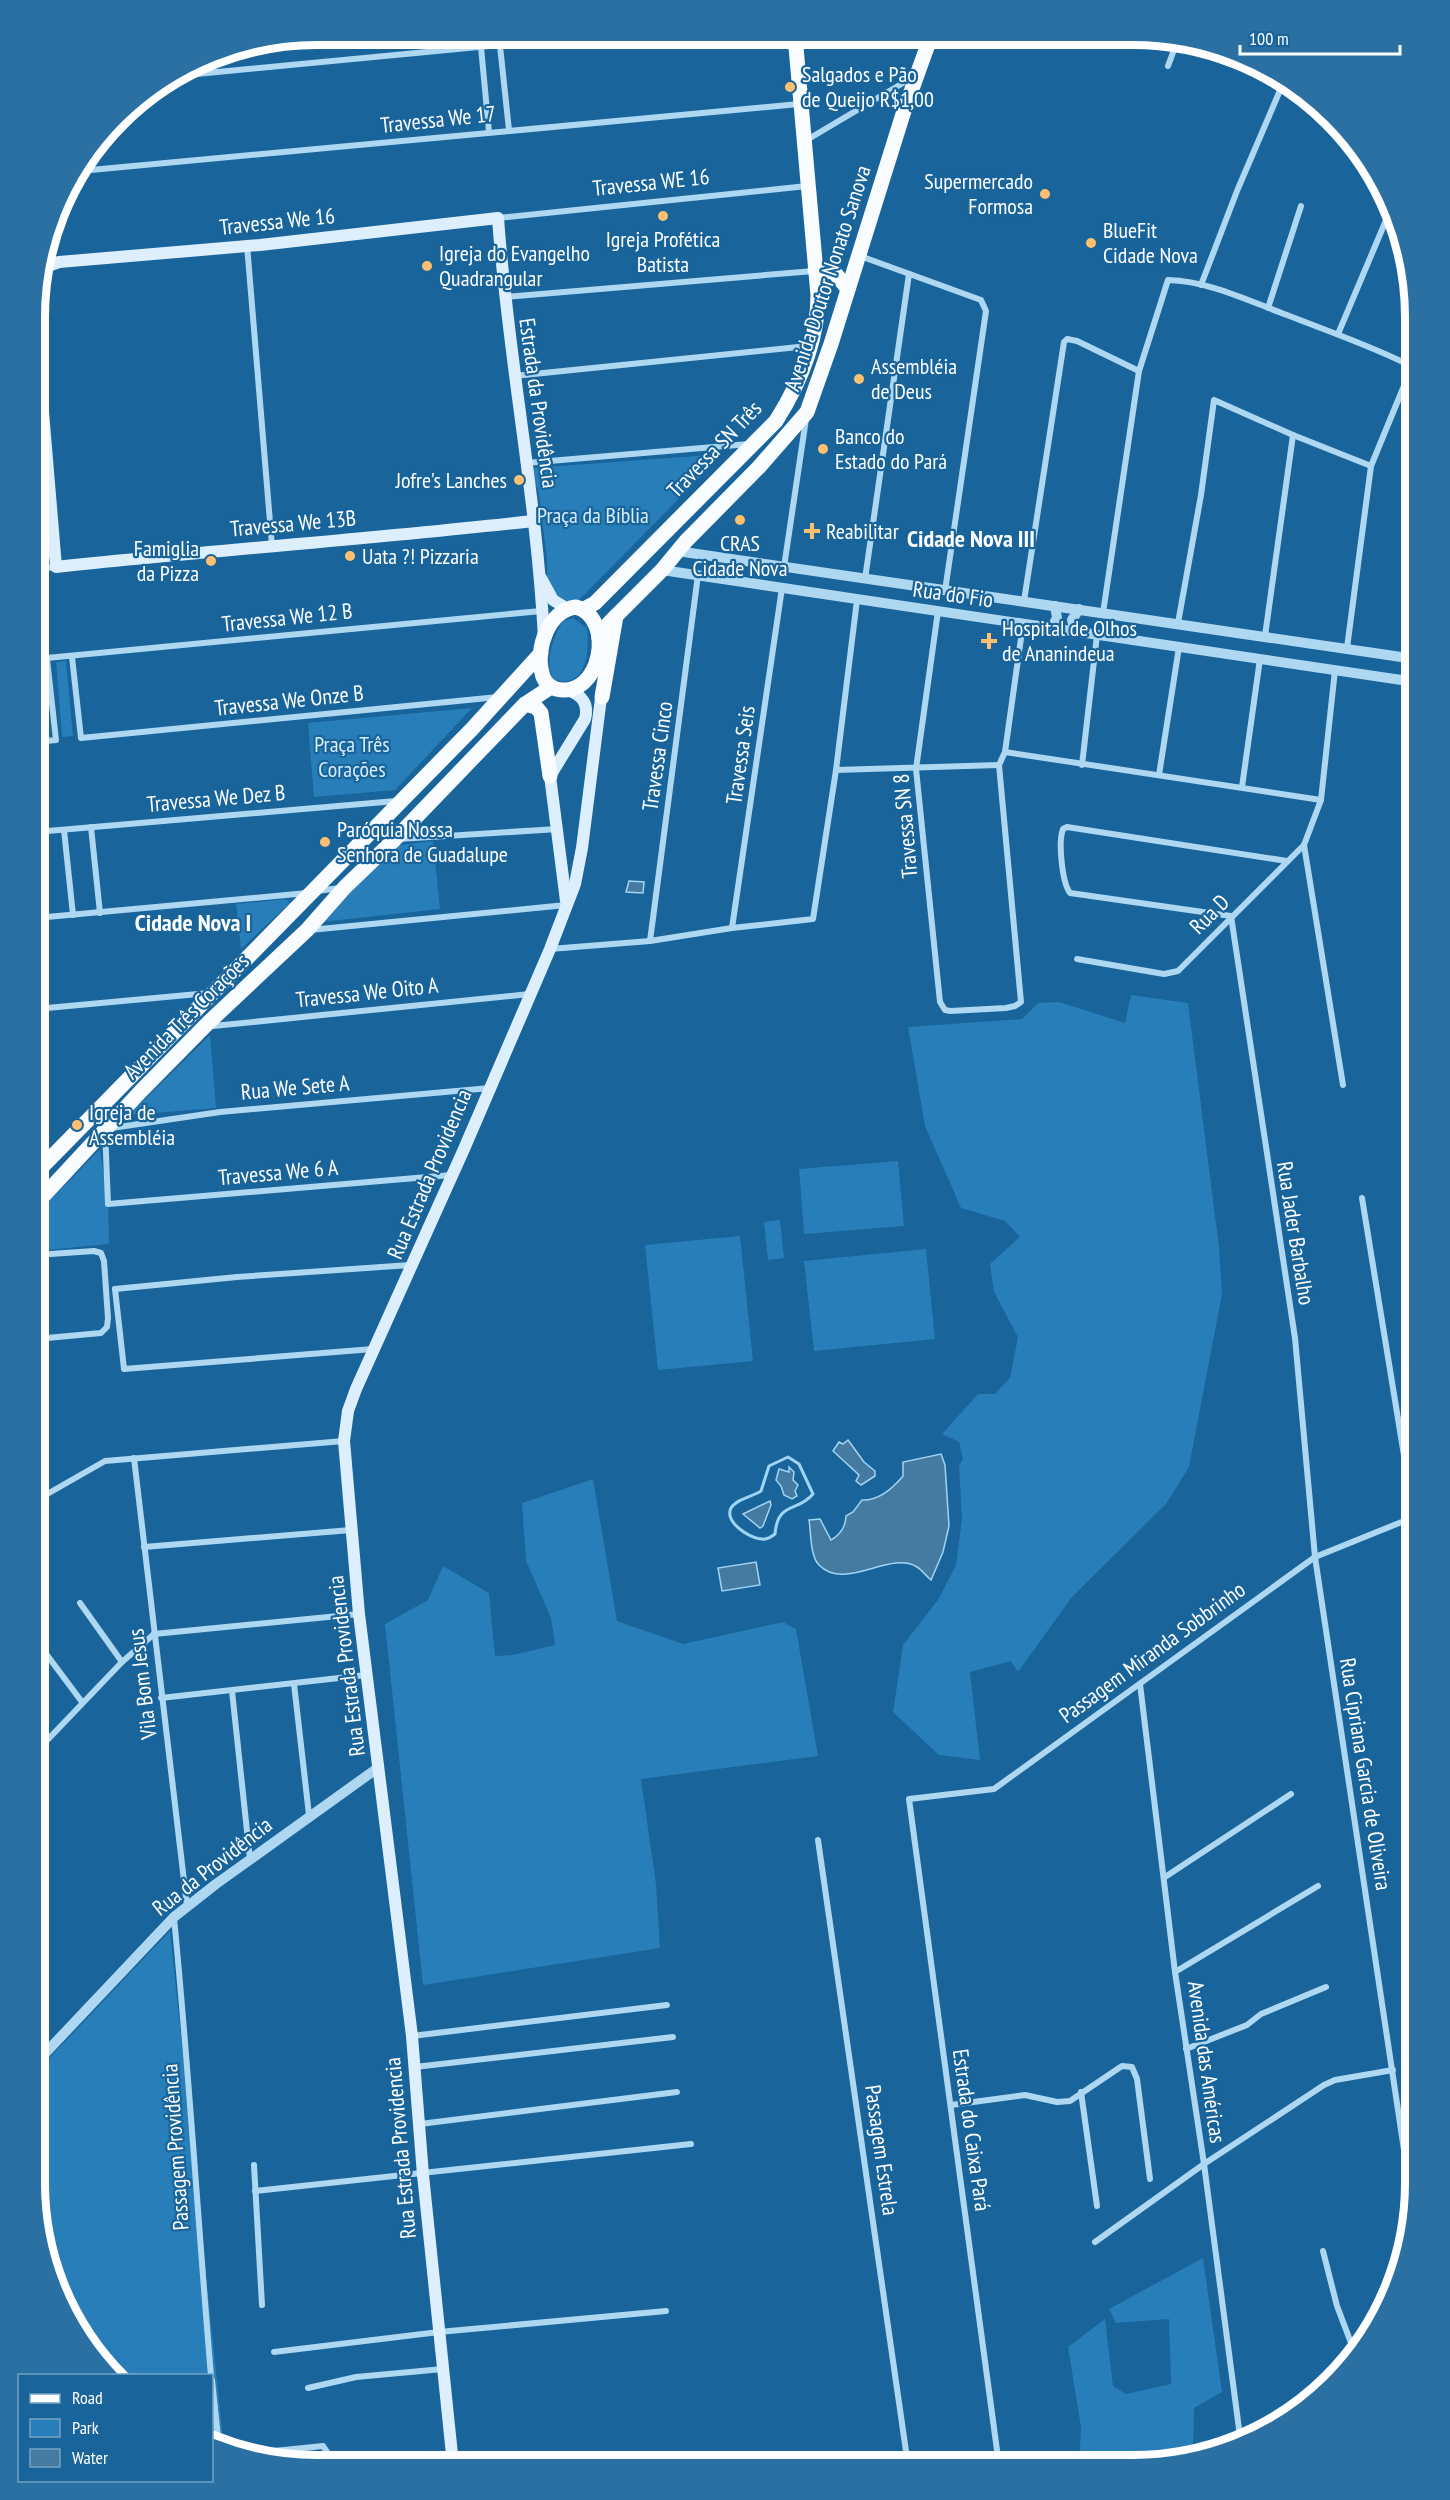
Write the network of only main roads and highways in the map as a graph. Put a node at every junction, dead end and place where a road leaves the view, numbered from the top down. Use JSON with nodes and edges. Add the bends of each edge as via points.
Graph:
{"nodes":[{"id":1,"x":796,"y":45,"type":"edge"},
{"id":2,"x":928,"y":45,"type":"edge"},
{"id":3,"x":498,"y":218,"type":"joint"},
{"id":4,"x":51,"y":260,"type":"edge"},
{"id":5,"x":59,"y":262,"type":"junction"},
{"id":6,"x":50,"y":265,"type":"edge"},
{"id":7,"x":816,"y":270,"type":"junction"},
{"id":8,"x":848,"y":289,"type":"junction"},
{"id":9,"x":45,"y":442,"type":"edge"},
{"id":10,"x":533,"y":521,"type":"junction"},
{"id":11,"x":669,"y":528,"type":"junction"},
{"id":12,"x":682,"y":546,"type":"junction"},
{"id":13,"x":632,"y":567,"type":"junction"},
{"id":14,"x":538,"y":574,"type":"junction"},
{"id":15,"x":645,"y":586,"type":"junction"},
{"id":16,"x":566,"y":608,"type":"junction"},
{"id":17,"x":584,"y":609,"type":"junction"},
{"id":18,"x":616,"y":616,"type":"junction"},
{"id":19,"x":598,"y":645,"type":"junction"},
{"id":20,"x":542,"y":647,"type":"junction"},
{"id":21,"x":551,"y":687,"type":"junction"},
{"id":22,"x":568,"y":690,"type":"junction"},
{"id":23,"x":602,"y":697,"type":"junction"},
{"id":24,"x":525,"y":704,"type":"junction"},
{"id":25,"x":550,"y":776,"type":"junction"},
{"id":26,"x":566,"y":905,"type":"junction"},
{"id":27,"x":98,"y":1110,"type":"junction"},
{"id":28,"x":105,"y":1130,"type":"junction"},
{"id":29,"x":45,"y":1164,"type":"edge"},
{"id":30,"x":45,"y":1194,"type":"edge"},
{"id":31,"x":452,"y":2455,"type":"edge"}],
"edges":[{"from":1,"to":7,"type":"main road","name":"Travessa SN Três"},
{"from":2,"to":8,"type":"main road","name":"Avenida Doutor Nonato Sanova"},
{"from":3,"to":5,"type":"main road","name":"Travessa We 16"},
{"from":3,"to":10,"type":"main road","name":"Estrada da Providência","via":[[504,297]]},
{"from":4,"to":5,"type":"main road"},
{"from":5,"to":6,"type":"main road"},
{"from":7,"to":8,"type":"main road","via":[[834,272]]},
{"from":7,"to":11,"type":"main road","name":"Travessa SN Três","via":[[818,315],[812,346],[789,400],[776,421]]},
{"from":8,"to":12,"type":"main road","name":"Avenida Doutor Nonato Sanova","via":[[807,412]]},
{"from":9,"to":10,"type":"main road","name":"Travessa We 13B","via":[[56,567]]},
{"from":10,"to":14,"type":"main road","name":"Estrada da Providência"},
{"from":11,"to":12,"type":"main road","via":[[680,531]]},
{"from":11,"to":13,"type":"main road","name":"Travessa SN Três"},
{"from":12,"to":15,"type":"main road","name":"Avenida Doutor Nonato Sanova"},
{"from":13,"to":15,"type":"main road","via":[[634,577]]},
{"from":13,"to":17,"type":"main road","name":"Travessa SN Três"},
{"from":14,"to":16,"type":"main road","via":[[553,600]]},
{"from":14,"to":20,"type":"main road","name":"Estrada da Providência"},
{"from":15,"to":18,"type":"main road","name":"Avenida Doutor Nonato Sanova"},
{"from":16,"to":17,"type":"main road"},
{"from":16,"to":20,"type":"main road","via":[[551,622]]},
{"from":17,"to":19,"type":"main road","via":[[595,621]]},
{"from":18,"to":19,"type":"main road","name":"Avenida Doutor Nonato Sanova"},
{"from":18,"to":23,"type":"main road"},
{"from":19,"to":22,"type":"main road","via":[[588,680]]},
{"from":19,"to":23,"type":"main road","name":"Rua Estrada Providencia"},
{"from":20,"to":21,"type":"main road","via":[[542,676]]},
{"from":20,"to":27,"type":"main road","name":"Avenida Três Corações","via":[[472,729]]},
{"from":21,"to":22,"type":"main road"},
{"from":21,"to":24,"type":"main road","name":"Avenida Três Corações"},
{"from":22,"to":25,"type":"main road","via":[[584,701],[586,714]]},
{"from":23,"to":26,"type":"main road","name":"Rua Estrada Providencia","via":[[582,848]]},
{"from":24,"to":25,"type":"main road","via":[[536,707],[540,713]]},
{"from":24,"to":28,"type":"main road","name":"Avenida Três Corações","via":[[307,930],[208,1023]]},
{"from":25,"to":26,"type":"main road","name":"Rua Estrada Providencia"},
{"from":26,"to":31,"type":"main road","name":"Rua Estrada Providencia","via":[[531,994],[348,1411],[344,1441],[366,1675],[412,2036]]},
{"from":27,"to":28,"type":"main road"},
{"from":27,"to":29,"type":"main road","name":"Avenida Três Corações"},
{"from":28,"to":30,"type":"main road","name":"Avenida Três Corações"}]}
